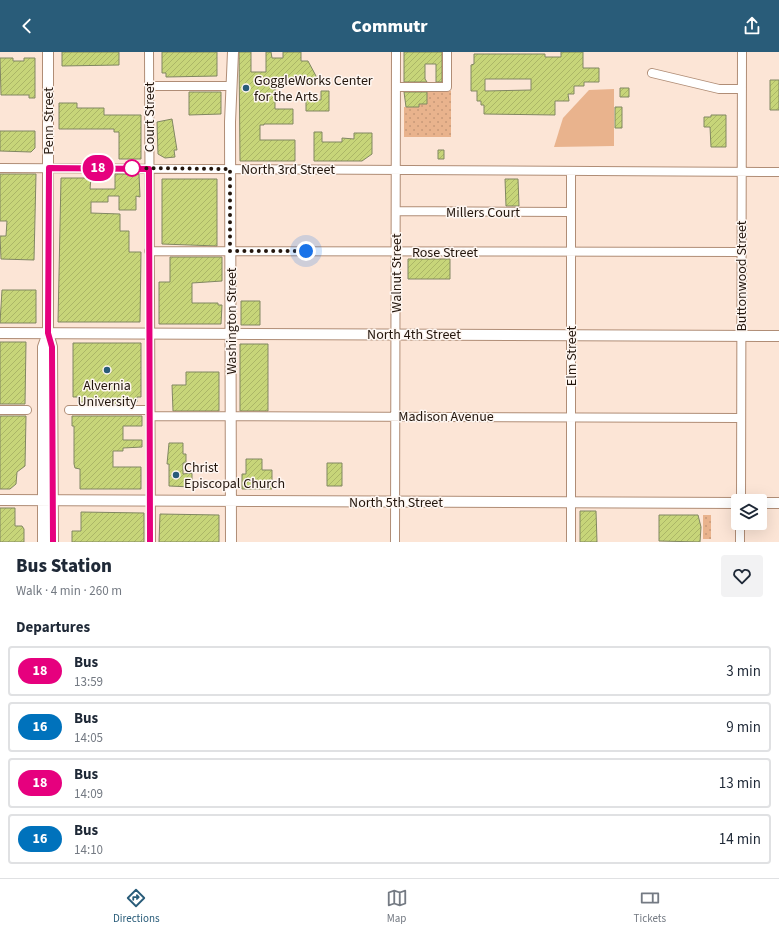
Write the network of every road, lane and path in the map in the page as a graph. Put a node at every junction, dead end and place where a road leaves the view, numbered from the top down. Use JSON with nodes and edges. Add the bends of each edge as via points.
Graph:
{"nodes":[{"id":1,"x":48,"y":52,"type":"edge"},
{"id":2,"x":149,"y":52,"type":"edge"},
{"id":3,"x":233,"y":52,"type":"edge"},
{"id":4,"x":396,"y":52,"type":"edge"},
{"id":5,"x":447,"y":52,"type":"edge"},
{"id":6,"x":742,"y":52,"type":"edge"},
{"id":7,"x":652,"y":73,"type":"dead end"},
{"id":8,"x":149,"y":86,"type":"junction"},
{"id":9,"x":231,"y":86,"type":"junction"},
{"id":10,"x":396,"y":87,"type":"junction"},
{"id":11,"x":742,"y":89,"type":"junction"},
{"id":12,"x":0,"y":168,"type":"edge"},
{"id":13,"x":49,"y":168,"type":"junction"},
{"id":14,"x":149,"y":169,"type":"junction"},
{"id":15,"x":230,"y":169,"type":"junction"},
{"id":16,"x":396,"y":170,"type":"junction"},
{"id":17,"x":571,"y":171,"type":"junction"},
{"id":18,"x":742,"y":172,"type":"junction"},
{"id":19,"x":779,"y":172,"type":"edge"},
{"id":20,"x":396,"y":211,"type":"junction"},
{"id":21,"x":571,"y":212,"type":"junction"},
{"id":22,"x":149,"y":251,"type":"junction"},
{"id":23,"x":230,"y":251,"type":"junction"},
{"id":24,"x":396,"y":252,"type":"junction"},
{"id":25,"x":571,"y":252,"type":"junction"},
{"id":26,"x":742,"y":252,"type":"junction"},
{"id":27,"x":0,"y":333,"type":"edge"},
{"id":28,"x":48,"y":333,"type":"junction"},
{"id":29,"x":150,"y":334,"type":"junction"},
{"id":30,"x":231,"y":334,"type":"junction"},
{"id":31,"x":396,"y":334,"type":"junction"},
{"id":32,"x":571,"y":335,"type":"junction"},
{"id":33,"x":741,"y":336,"type":"junction"},
{"id":34,"x":779,"y":336,"type":"edge"},
{"id":35,"x":0,"y":410,"type":"edge"},
{"id":36,"x":28,"y":410,"type":"dead end"},
{"id":37,"x":69,"y":410,"type":"dead end"},
{"id":38,"x":150,"y":413,"type":"junction"},
{"id":39,"x":231,"y":416,"type":"junction"},
{"id":40,"x":396,"y":416,"type":"junction"},
{"id":41,"x":571,"y":417,"type":"junction"},
{"id":42,"x":741,"y":418,"type":"junction"},
{"id":43,"x":741,"y":494,"type":"edge"},
{"id":44,"x":0,"y":500,"type":"edge"},
{"id":45,"x":48,"y":500,"type":"junction"},
{"id":46,"x":150,"y":500,"type":"junction"},
{"id":47,"x":231,"y":501,"type":"junction"},
{"id":48,"x":395,"y":502,"type":"junction"},
{"id":49,"x":571,"y":502,"type":"junction"},
{"id":50,"x":731,"y":503,"type":"edge"},
{"id":51,"x":767,"y":503,"type":"edge"},
{"id":52,"x":779,"y":503,"type":"edge"},
{"id":53,"x":740,"y":530,"type":"edge"},
{"id":54,"x":43,"y":542,"type":"edge"},
{"id":55,"x":53,"y":542,"type":"edge"},
{"id":56,"x":150,"y":542,"type":"edge"},
{"id":57,"x":231,"y":542,"type":"edge"},
{"id":58,"x":395,"y":542,"type":"edge"},
{"id":59,"x":571,"y":542,"type":"edge"},
{"id":60,"x":740,"y":542,"type":"edge"}],
"edges":[{"from":1,"to":13,"type":"main road","name":"Penn Street"},
{"from":2,"to":8,"type":"street","name":"Court Street"},
{"from":3,"to":9,"type":"main road","name":"Washington Street"},
{"from":4,"to":10,"type":"street","name":"Walnut Street"},
{"from":5,"to":10,"type":"street","via":[[447,87]]},
{"from":6,"to":11,"type":"street","name":"Buttonwood Street"},
{"from":7,"to":11,"type":"street","via":[[719,89]]},
{"from":8,"to":9,"type":"street"},
{"from":8,"to":14,"type":"street","name":"Court Street"},
{"from":9,"to":15,"type":"main road","name":"Washington Street"},
{"from":10,"to":16,"type":"street","name":"Walnut Street"},
{"from":11,"to":18,"type":"street","name":"Buttonwood Street"},
{"from":12,"to":13,"type":"street","name":"North 3rd Street"},
{"from":13,"to":14,"type":"street","name":"North 3rd Street"},
{"from":13,"to":28,"type":"main road","name":"Penn Street"},
{"from":14,"to":15,"type":"street","name":"North 3rd Street"},
{"from":14,"to":22,"type":"street","name":"Court Street"},
{"from":15,"to":16,"type":"street","name":"North 3rd Street"},
{"from":15,"to":23,"type":"main road","name":"Washington Street"},
{"from":16,"to":17,"type":"street","name":"North 3rd Street"},
{"from":16,"to":20,"type":"street","name":"Walnut Street"},
{"from":17,"to":18,"type":"street","name":"North 3rd Street"},
{"from":17,"to":21,"type":"street","name":"Elm Street"},
{"from":18,"to":19,"type":"street","name":"North 3rd Street"},
{"from":18,"to":26,"type":"street","name":"Buttonwood Street"},
{"from":20,"to":21,"type":"street","name":"Millers Court"},
{"from":20,"to":24,"type":"street","name":"Walnut Street"},
{"from":21,"to":25,"type":"street","name":"Elm Street"},
{"from":22,"to":23,"type":"street","name":"Rose Street"},
{"from":22,"to":29,"type":"street","name":"Court Street"},
{"from":23,"to":24,"type":"street","name":"Rose Street"},
{"from":23,"to":30,"type":"main road","name":"Washington Street"},
{"from":24,"to":25,"type":"street","name":"Rose Street"},
{"from":24,"to":31,"type":"street","name":"Walnut Street"},
{"from":25,"to":26,"type":"street","name":"Rose Street"},
{"from":25,"to":32,"type":"street","name":"Elm Street"},
{"from":26,"to":33,"type":"street","name":"Buttonwood Street"},
{"from":27,"to":28,"type":"main road","name":"North 4th Street"},
{"from":28,"to":29,"type":"main road","name":"North 4th Street"},
{"from":28,"to":45,"type":"main road","name":"Penn Street","via":[[52,347]]},
{"from":29,"to":30,"type":"main road","name":"North 4th Street"},
{"from":29,"to":38,"type":"street","name":"Court Street"},
{"from":30,"to":31,"type":"main road","name":"North 4th Street"},
{"from":30,"to":39,"type":"main road","name":"Washington Street"},
{"from":31,"to":32,"type":"main road","name":"North 4th Street"},
{"from":31,"to":40,"type":"street","name":"Walnut Street"},
{"from":32,"to":33,"type":"main road","name":"North 4th Street"},
{"from":32,"to":41,"type":"street","name":"Elm Street"},
{"from":33,"to":34,"type":"main road","name":"North 4th Street"},
{"from":33,"to":42,"type":"street","name":"Buttonwood Street"},
{"from":35,"to":36,"type":"street"},
{"from":37,"to":38,"type":"street","name":"Madison Avenue"},
{"from":38,"to":39,"type":"street","name":"Madison Avenue"},
{"from":38,"to":46,"type":"street","name":"Court Street"},
{"from":39,"to":40,"type":"street","name":"Madison Avenue"},
{"from":39,"to":47,"type":"main road","name":"Washington Street"},
{"from":40,"to":41,"type":"street","name":"Madison Avenue"},
{"from":40,"to":48,"type":"street","name":"Walnut Street"},
{"from":41,"to":42,"type":"street","name":"Madison Avenue"},
{"from":41,"to":49,"type":"street","name":"Elm Street"},
{"from":42,"to":43,"type":"street","name":"Buttonwood Street"},
{"from":44,"to":45,"type":"main road","name":"North 5th Street"},
{"from":45,"to":46,"type":"main road","name":"North 5th Street"},
{"from":45,"to":54,"type":"main road","name":"Penn Street"},
{"from":45,"to":55,"type":"main road","name":"Penn Street"},
{"from":46,"to":47,"type":"main road","name":"North 5th Street"},
{"from":46,"to":56,"type":"street","name":"Court Street"},
{"from":47,"to":48,"type":"main road","name":"North 5th Street"},
{"from":47,"to":57,"type":"main road","name":"Washington Street"},
{"from":48,"to":49,"type":"main road","name":"North 5th Street"},
{"from":48,"to":58,"type":"street","name":"Walnut Street"},
{"from":49,"to":50,"type":"main road","name":"North 5th Street"},
{"from":49,"to":59,"type":"street","name":"Elm Street"},
{"from":51,"to":52,"type":"main road"},
{"from":53,"to":60,"type":"street"}]}
